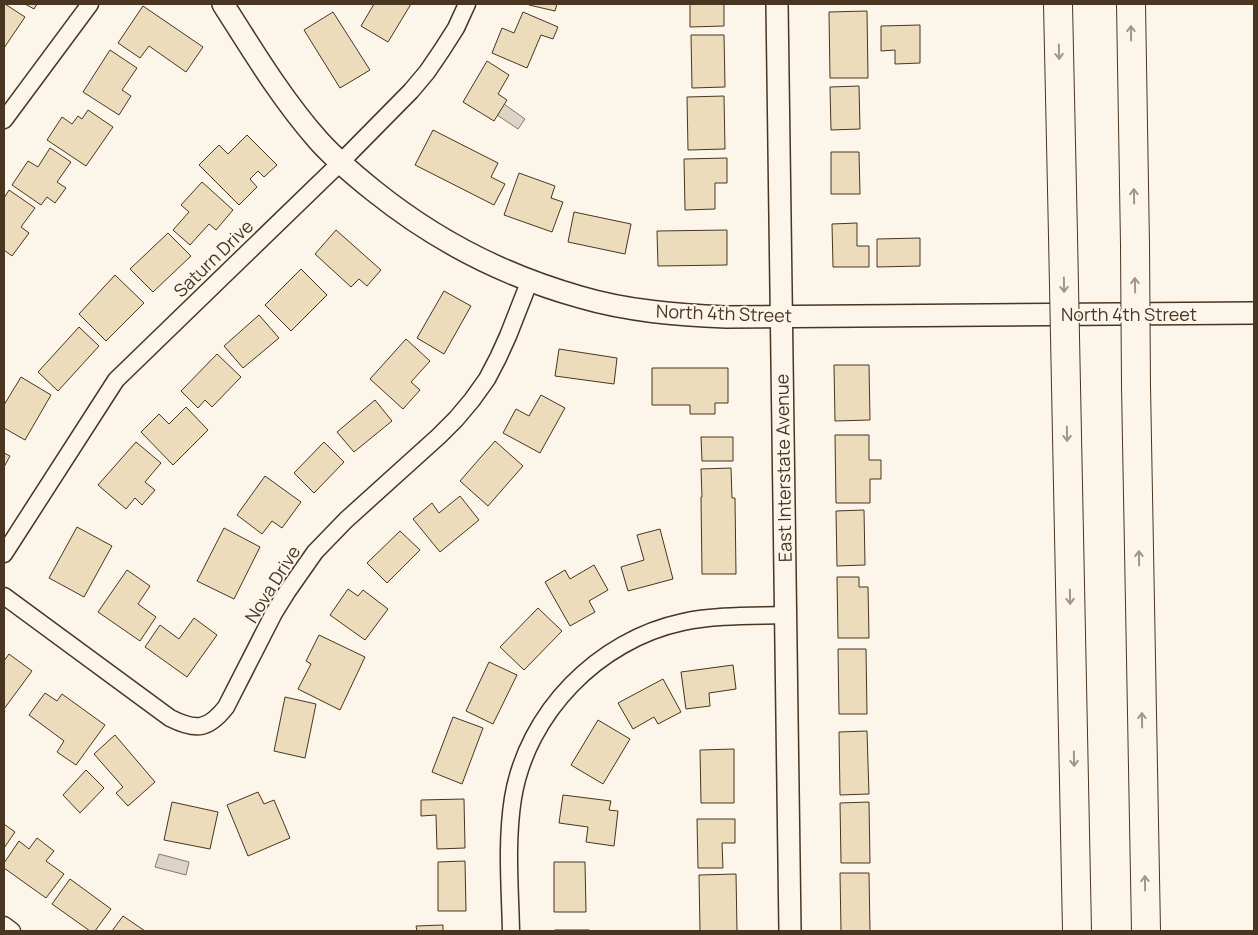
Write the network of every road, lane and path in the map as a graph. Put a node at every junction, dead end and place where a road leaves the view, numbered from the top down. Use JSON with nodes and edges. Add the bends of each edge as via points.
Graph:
{"nodes":[{"id":1,"x":90,"y":4,"type":"edge"},
{"id":2,"x":223,"y":4,"type":"edge"},
{"id":3,"x":466,"y":4,"type":"edge"},
{"id":4,"x":777,"y":4,"type":"edge"},
{"id":5,"x":1058,"y":4,"type":"edge"},
{"id":6,"x":1131,"y":4,"type":"edge"},
{"id":7,"x":4,"y":120,"type":"edge"},
{"id":8,"x":340,"y":163,"type":"junction"},
{"id":9,"x":530,"y":280,"type":"junction"},
{"id":10,"x":1254,"y":313,"type":"edge"},
{"id":11,"x":781,"y":317,"type":"junction"},
{"id":12,"x":4,"y":554,"type":"edge"},
{"id":13,"x":4,"y":596,"type":"edge"},
{"id":14,"x":785,"y":615,"type":"junction"},
{"id":15,"x":4,"y":925,"type":"edge"},
{"id":16,"x":12,"y":931,"type":"edge"},
{"id":17,"x":511,"y":931,"type":"edge"},
{"id":18,"x":790,"y":931,"type":"edge"},
{"id":19,"x":1077,"y":931,"type":"edge"},
{"id":20,"x":1146,"y":931,"type":"edge"}],
"edges":[{"from":1,"to":7,"type":"street"},
{"from":2,"to":8,"type":"street","name":"North 4th Street","via":[[287,102]]},
{"from":3,"to":8,"type":"street","name":"Saturn Drive","via":[[456,28],[427,72]]},
{"from":4,"to":11,"type":"street","name":"East Interstate Avenue"},
{"from":5,"to":19,"type":"highway","one_way":true,"bridge":true},
{"from":20,"to":6,"type":"highway","one_way":true,"bridge":true},
{"from":8,"to":9,"type":"street","name":"North 4th Street","via":[[387,202],[441,238]]},
{"from":8,"to":12,"type":"street","name":"Saturn Drive","via":[[116,380]]},
{"from":9,"to":11,"type":"street","name":"North 4th Street","via":[[615,306],[700,316]]},
{"from":9,"to":13,"type":"street","name":"Nova Drive","via":[[498,358],[472,400],[439,436],[315,552],[274,613],[226,707],[207,726],[181,724],[170,718]]},
{"from":10,"to":11,"type":"street","name":"North 4th Street"},
{"from":11,"to":14,"type":"street","name":"East Interstate Avenue"},
{"from":14,"to":17,"type":"street","via":[[706,618],[658,629],[637,637],[597,662],[563,694],[537,730],[526,753],[514,796],[509,837]]},
{"from":14,"to":18,"type":"street","name":"East Interstate Avenue"},
{"from":15,"to":16,"type":"street"}]}
